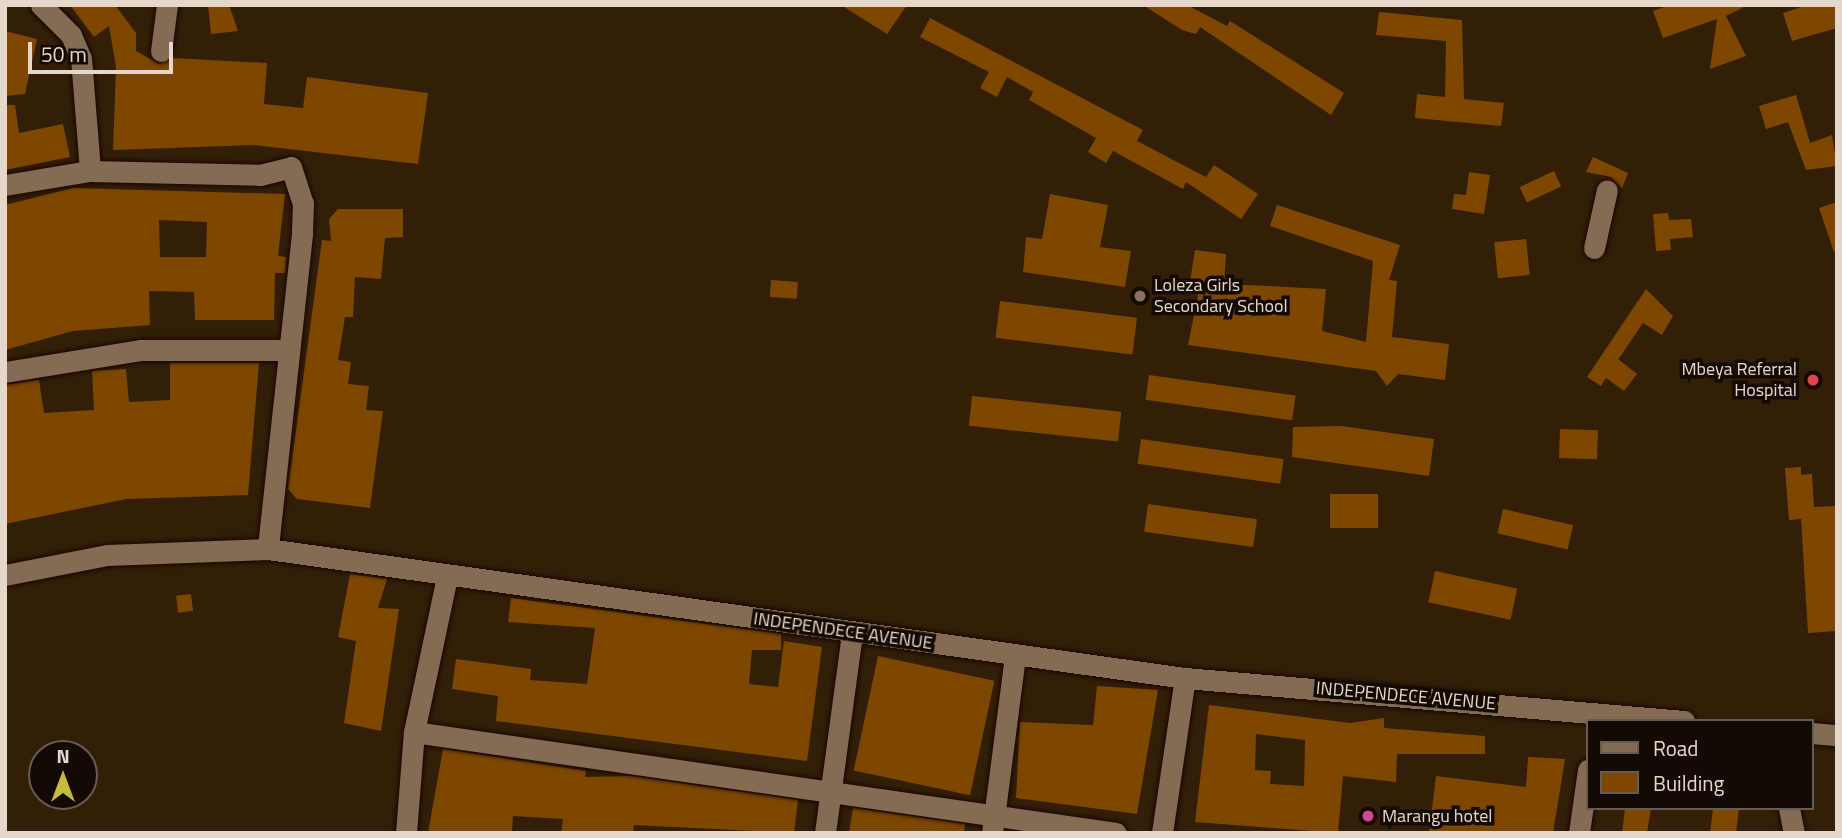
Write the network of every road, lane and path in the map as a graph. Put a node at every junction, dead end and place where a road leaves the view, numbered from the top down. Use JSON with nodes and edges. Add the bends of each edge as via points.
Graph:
{"nodes":[{"id":1,"x":41,"y":5,"type":"edge"},
{"id":2,"x":167,"y":5,"type":"edge"},
{"id":3,"x":161,"y":51,"type":"dead end"},
{"id":4,"x":90,"y":171,"type":"junction"},
{"id":5,"x":5,"y":186,"type":"edge"},
{"id":6,"x":1607,"y":190,"type":"dead end"},
{"id":7,"x":1594,"y":248,"type":"dead end"},
{"id":8,"x":286,"y":349,"type":"junction"},
{"id":9,"x":5,"y":372,"type":"edge"},
{"id":10,"x":268,"y":549,"type":"junction"},
{"id":11,"x":5,"y":575,"type":"edge"},
{"id":12,"x":447,"y":577,"type":"junction"},
{"id":13,"x":852,"y":634,"type":"junction"},
{"id":14,"x":1015,"y":656,"type":"junction"},
{"id":15,"x":1185,"y":678,"type":"junction"},
{"id":16,"x":1596,"y":717,"type":"edge"},
{"id":17,"x":1640,"y":719,"type":"edge"},
{"id":18,"x":414,"y":732,"type":"junction"},
{"id":19,"x":1814,"y":733,"type":"edge"},
{"id":20,"x":1837,"y":735,"type":"edge"},
{"id":21,"x":1587,"y":777,"type":"edge"},
{"id":22,"x":830,"y":792,"type":"junction"},
{"id":23,"x":1788,"y":810,"type":"edge"},
{"id":24,"x":993,"y":824,"type":"edge"},
{"id":25,"x":406,"y":833,"type":"edge"},
{"id":26,"x":825,"y":833,"type":"edge"},
{"id":27,"x":1116,"y":833,"type":"edge"},
{"id":28,"x":1161,"y":833,"type":"edge"},
{"id":29,"x":1579,"y":833,"type":"edge"},
{"id":30,"x":1794,"y":833,"type":"edge"}],
"edges":[{"from":1,"to":4,"type":"street","via":[[65,27],[81,58]]},
{"from":2,"to":3,"type":"street"},
{"from":4,"to":5,"type":"street"},
{"from":4,"to":8,"type":"street","via":[[260,174],[291,167],[303,203]]},
{"from":6,"to":7,"type":"street"},
{"from":8,"to":9,"type":"street","via":[[141,350]]},
{"from":8,"to":10,"type":"street"},
{"from":10,"to":11,"type":"street","name":"INDEPENDECE AVENUE","via":[[107,555]]},
{"from":10,"to":12,"type":"street","name":"INDEPENDECE AVENUE"},
{"from":12,"to":13,"type":"street","name":"INDEPENDECE AVENUE"},
{"from":12,"to":18,"type":"street"},
{"from":13,"to":14,"type":"street","name":"INDEPENDECE AVENUE"},
{"from":13,"to":22,"type":"street"},
{"from":14,"to":15,"type":"street","name":"INDEPENDECE AVENUE"},
{"from":14,"to":24,"type":"street"},
{"from":15,"to":16,"type":"street","name":"INDEPENDECE AVENUE"},
{"from":15,"to":28,"type":"street"},
{"from":16,"to":17,"type":"street","name":"INDEPENDECE AVENUE"},
{"from":18,"to":22,"type":"street"},
{"from":18,"to":25,"type":"street"},
{"from":19,"to":20,"type":"street"},
{"from":21,"to":29,"type":"street"},
{"from":22,"to":24,"type":"street"},
{"from":22,"to":26,"type":"street"},
{"from":23,"to":30,"type":"street"},
{"from":24,"to":27,"type":"street"}]}
